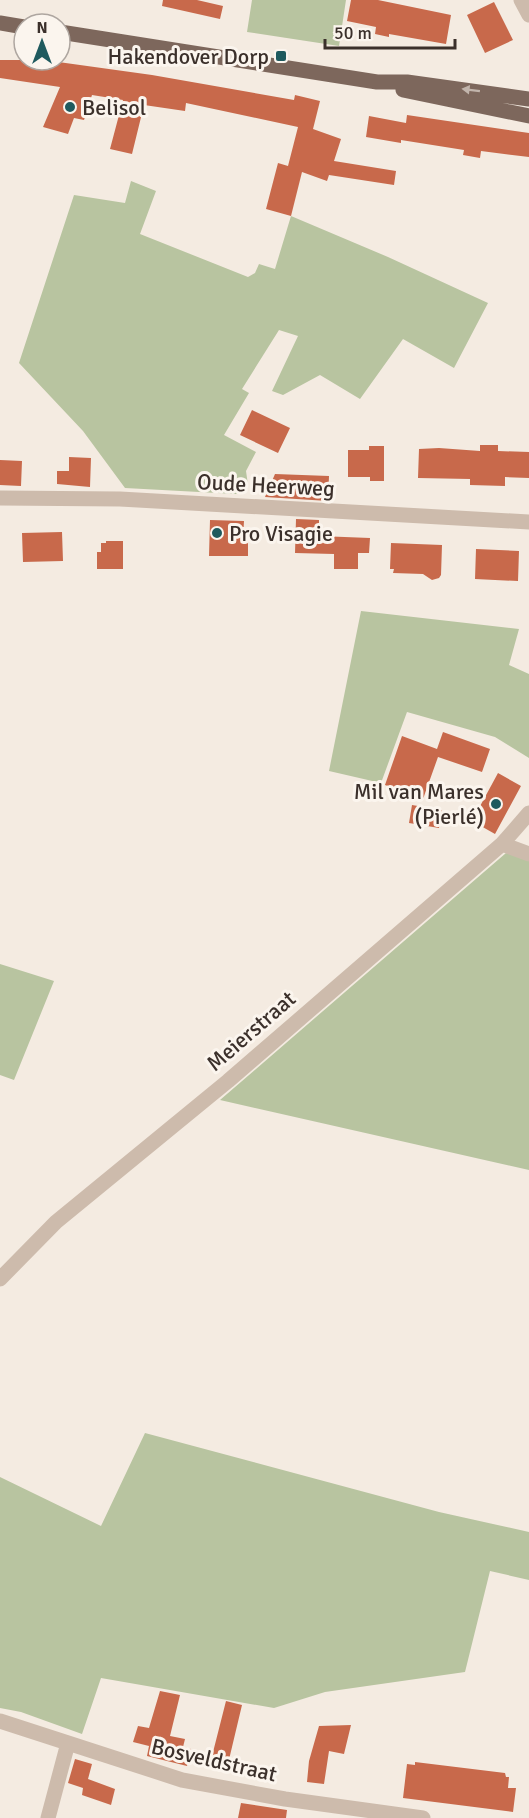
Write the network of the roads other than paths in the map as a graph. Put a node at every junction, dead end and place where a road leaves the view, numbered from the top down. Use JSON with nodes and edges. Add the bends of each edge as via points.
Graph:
{"nodes":[{"id":1,"x":521,"y":0,"type":"edge"},
{"id":2,"x":529,"y":15,"type":"edge"},
{"id":3,"x":72,"y":34,"type":"edge"},
{"id":4,"x":377,"y":82,"type":"junction"},
{"id":5,"x":529,"y":99,"type":"edge"},
{"id":6,"x":529,"y":116,"type":"edge"},
{"id":7,"x":0,"y":498,"type":"edge"},
{"id":8,"x":529,"y":522,"type":"edge"},
{"id":9,"x":529,"y":813,"type":"edge"},
{"id":10,"x":502,"y":844,"type":"junction"},
{"id":11,"x":529,"y":854,"type":"edge"},
{"id":12,"x":0,"y":1279,"type":"edge"},
{"id":13,"x":0,"y":1721,"type":"edge"},
{"id":14,"x":68,"y":1743,"type":"junction"},
{"id":15,"x":48,"y":1818,"type":"edge"},
{"id":16,"x":423,"y":1818,"type":"edge"}],
"edges":[{"from":1,"to":2,"type":"street"},
{"from":3,"to":4,"type":"main road"},
{"from":5,"to":4,"type":"main road","one_way":true,"via":[[407,82]]},
{"from":4,"to":6,"type":"main road"},
{"from":7,"to":8,"type":"street","name":"Oude Heerweg","via":[[120,500]]},
{"from":9,"to":10,"type":"street","name":"Meierstraat"},
{"from":10,"to":11,"type":"street"},
{"from":10,"to":12,"type":"street","name":"Meierstraat","via":[[228,1081],[56,1222]]},
{"from":13,"to":14,"type":"street","name":"Bosveldstraat"},
{"from":14,"to":15,"type":"street"},
{"from":14,"to":16,"type":"street","name":"Bosveldstraat","via":[[182,1780]]}]}
